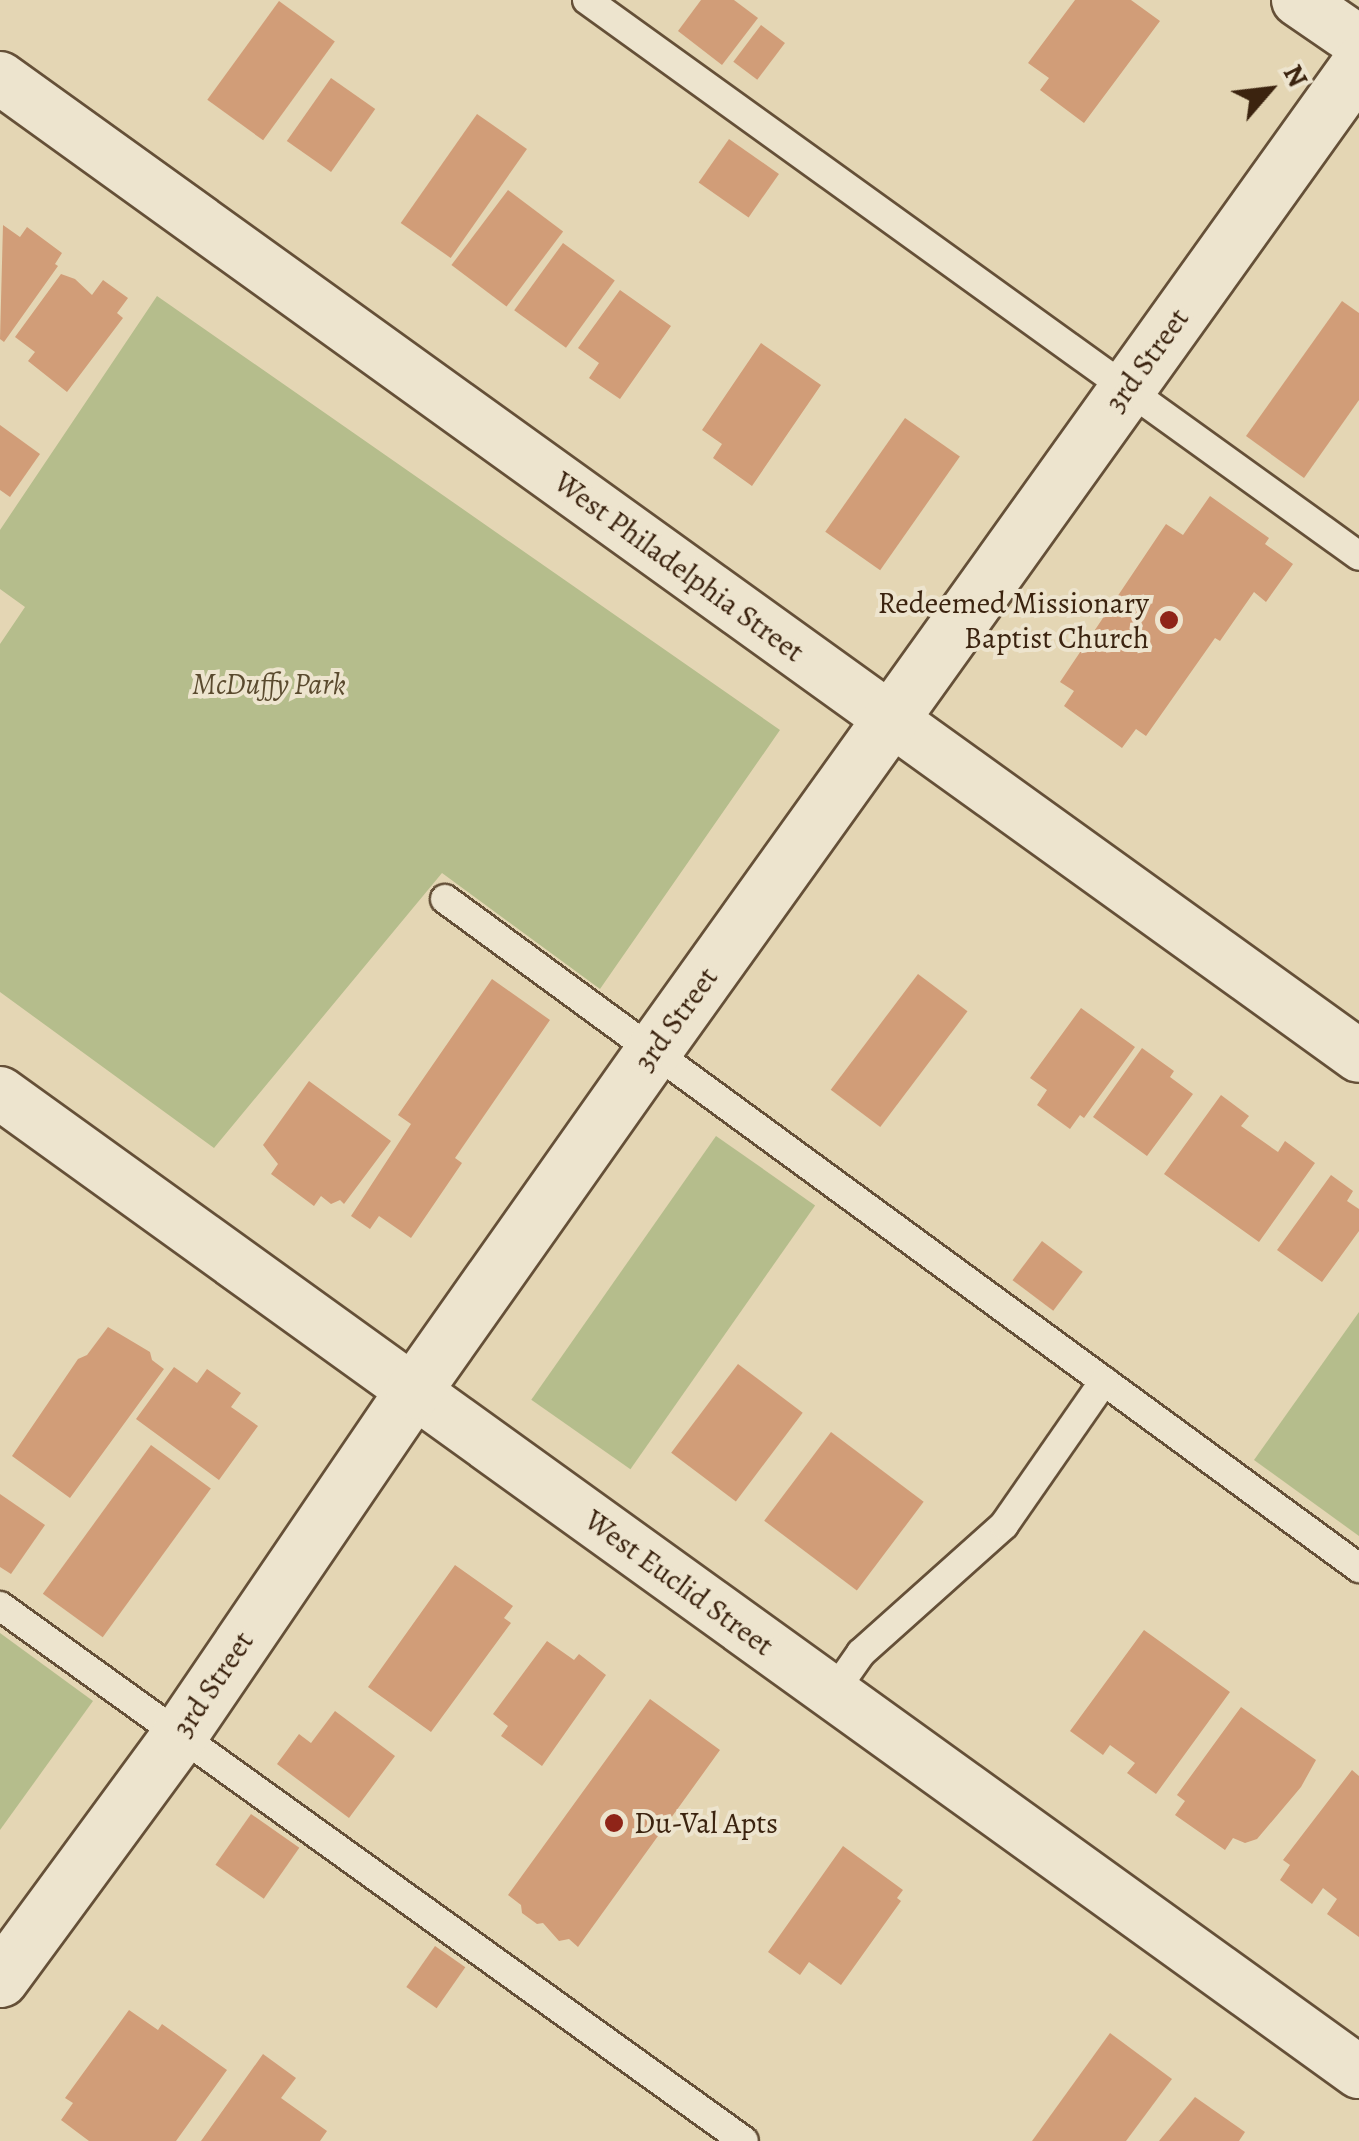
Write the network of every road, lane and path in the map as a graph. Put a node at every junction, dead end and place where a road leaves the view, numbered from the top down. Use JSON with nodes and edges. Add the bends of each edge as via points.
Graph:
{"nodes":[{"id":1,"x":588,"y":0,"type":"edge"},
{"id":2,"x":1298,"y":0,"type":"edge"},
{"id":3,"x":1359,"y":42,"type":"edge"},
{"id":4,"x":1359,"y":64,"type":"edge"},
{"id":5,"x":0,"y":78,"type":"edge"},
{"id":6,"x":1127,"y":388,"type":"junction"},
{"id":7,"x":1359,"y":556,"type":"edge"},
{"id":8,"x":892,"y":720,"type":"junction"},
{"id":9,"x":445,"y":899,"type":"dead end"},
{"id":10,"x":652,"y":1052,"type":"junction"},
{"id":11,"x":1359,"y":1056,"type":"edge"},
{"id":12,"x":0,"y":1093,"type":"edge"},
{"id":13,"x":1104,"y":1381,"type":"junction"},
{"id":14,"x":413,"y":1390,"type":"junction"},
{"id":15,"x":1359,"y":1568,"type":"edge"},
{"id":16,"x":0,"y":1606,"type":"edge"},
{"id":17,"x":832,"y":1694,"type":"junction"},
{"id":18,"x":179,"y":1735,"type":"junction"},
{"id":19,"x":0,"y":1979,"type":"edge"},
{"id":20,"x":1359,"y":2072,"type":"edge"},
{"id":21,"x":744,"y":2141,"type":"edge"}],
"edges":[{"from":1,"to":6,"type":"lane"},
{"from":2,"to":3,"type":"street"},
{"from":4,"to":6,"type":"street","name":"3rd Street"},
{"from":5,"to":8,"type":"street","name":"West Philadelphia Street"},
{"from":6,"to":7,"type":"lane"},
{"from":6,"to":8,"type":"street","name":"3rd Street"},
{"from":8,"to":10,"type":"street","name":"3rd Street"},
{"from":8,"to":11,"type":"street","name":"West Philadelphia Street"},
{"from":9,"to":10,"type":"lane"},
{"from":10,"to":13,"type":"lane"},
{"from":10,"to":14,"type":"street","name":"3rd Street"},
{"from":12,"to":14,"type":"street","name":"West Euclid Street"},
{"from":13,"to":15,"type":"lane"},
{"from":13,"to":17,"type":"lane","via":[[1004,1525],[861,1653]]},
{"from":14,"to":17,"type":"street","name":"West Euclid Street"},
{"from":14,"to":18,"type":"street","name":"3rd Street"},
{"from":16,"to":18,"type":"lane"},
{"from":17,"to":20,"type":"street","name":"West Euclid Street"},
{"from":18,"to":19,"type":"street","name":"3rd Street"},
{"from":18,"to":21,"type":"lane"}]}
